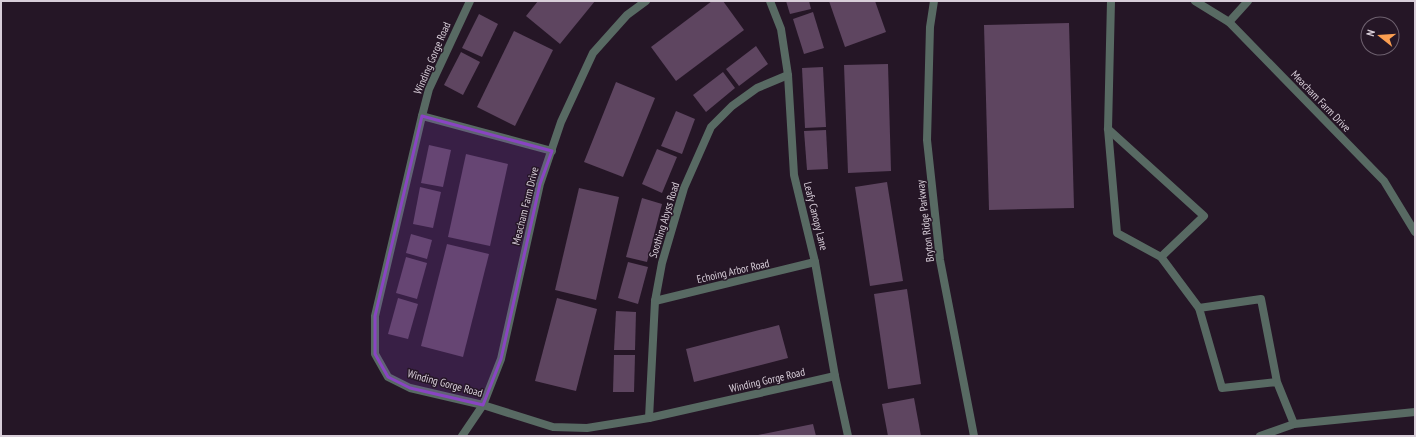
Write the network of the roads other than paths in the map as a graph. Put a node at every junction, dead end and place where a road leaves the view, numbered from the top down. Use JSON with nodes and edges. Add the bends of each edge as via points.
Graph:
{"nodes":[{"id":1,"x":470,"y":1,"type":"edge"},
{"id":2,"x":646,"y":1,"type":"edge"},
{"id":3,"x":770,"y":1,"type":"edge"},
{"id":4,"x":934,"y":1,"type":"edge"},
{"id":5,"x":1111,"y":1,"type":"edge"},
{"id":6,"x":1195,"y":1,"type":"edge"},
{"id":7,"x":1248,"y":1,"type":"edge"},
{"id":8,"x":1229,"y":22,"type":"junction"},
{"id":9,"x":788,"y":75,"type":"junction"},
{"id":10,"x":422,"y":116,"type":"junction"},
{"id":11,"x":1108,"y":129,"type":"junction"},
{"id":12,"x":552,"y":151,"type":"junction"},
{"id":13,"x":1415,"y":232,"type":"edge"},
{"id":14,"x":1161,"y":257,"type":"junction"},
{"id":15,"x":816,"y":262,"type":"junction"},
{"id":16,"x":655,"y":300,"type":"junction"},
{"id":17,"x":1199,"y":308,"type":"junction"},
{"id":18,"x":835,"y":376,"type":"junction"},
{"id":19,"x":1277,"y":382,"type":"junction"},
{"id":20,"x":484,"y":405,"type":"junction"},
{"id":21,"x":1415,"y":412,"type":"edge"},
{"id":22,"x":648,"y":418,"type":"junction"},
{"id":23,"x":1294,"y":424,"type":"junction"},
{"id":24,"x":462,"y":436,"type":"edge"},
{"id":25,"x":848,"y":436,"type":"edge"},
{"id":26,"x":974,"y":436,"type":"edge"},
{"id":27,"x":1260,"y":436,"type":"edge"}],
"edges":[{"from":1,"to":10,"type":"street","name":"Winding Gorge Road","via":[[429,89]]},
{"from":2,"to":12,"type":"street","name":"Meacham Farm Drive","via":[[627,15],[593,53],[561,122]]},
{"from":3,"to":9,"type":"street","name":"Leafy Canopy Lane","via":[[781,29]]},
{"from":4,"to":26,"type":"street","name":"Bryton Ridge Parkway","via":[[930,27],[927,140],[940,260]]},
{"from":5,"to":11,"type":"street"},
{"from":6,"to":8,"type":"street","name":"Meacham Farm Drive"},
{"from":7,"to":8,"type":"street"},
{"from":8,"to":13,"type":"street","name":"Meacham Farm Drive","via":[[1384,182]]},
{"from":9,"to":15,"type":"street","name":"Leafy Canopy Lane","via":[[794,175]]},
{"from":9,"to":16,"type":"street","name":"Soothing Abyss Road","via":[[756,88],[732,106],[711,127],[684,188],[662,263]]},
{"from":10,"to":12,"type":"street"},
{"from":10,"to":20,"type":"street","name":"Winding Gorge Road","via":[[375,316],[375,354],[388,377],[410,388]]},
{"from":11,"to":14,"type":"street","via":[[1117,233]]},
{"from":11,"to":14,"type":"street","via":[[1204,216]]},
{"from":12,"to":20,"type":"street","name":"Meacham Farm Drive","via":[[540,184],[501,359]]},
{"from":14,"to":17,"type":"street"},
{"from":15,"to":16,"type":"street","name":"Echoing Arbor Road"},
{"from":15,"to":18,"type":"street","name":"Leafy Canopy Lane"},
{"from":16,"to":22,"type":"street","name":"Soothing Abyss Road"},
{"from":17,"to":19,"type":"street","via":[[1222,388]]},
{"from":17,"to":19,"type":"street","via":[[1261,299]]},
{"from":18,"to":22,"type":"street","name":"Winding Gorge Road"},
{"from":18,"to":25,"type":"street","name":"Leafy Canopy Lane"},
{"from":19,"to":23,"type":"street"},
{"from":20,"to":22,"type":"street","name":"Winding Gorge Road","via":[[553,427],[587,428]]},
{"from":20,"to":24,"type":"street","name":"Meacham Farm Drive"},
{"from":21,"to":23,"type":"street"},
{"from":23,"to":27,"type":"street"}]}
